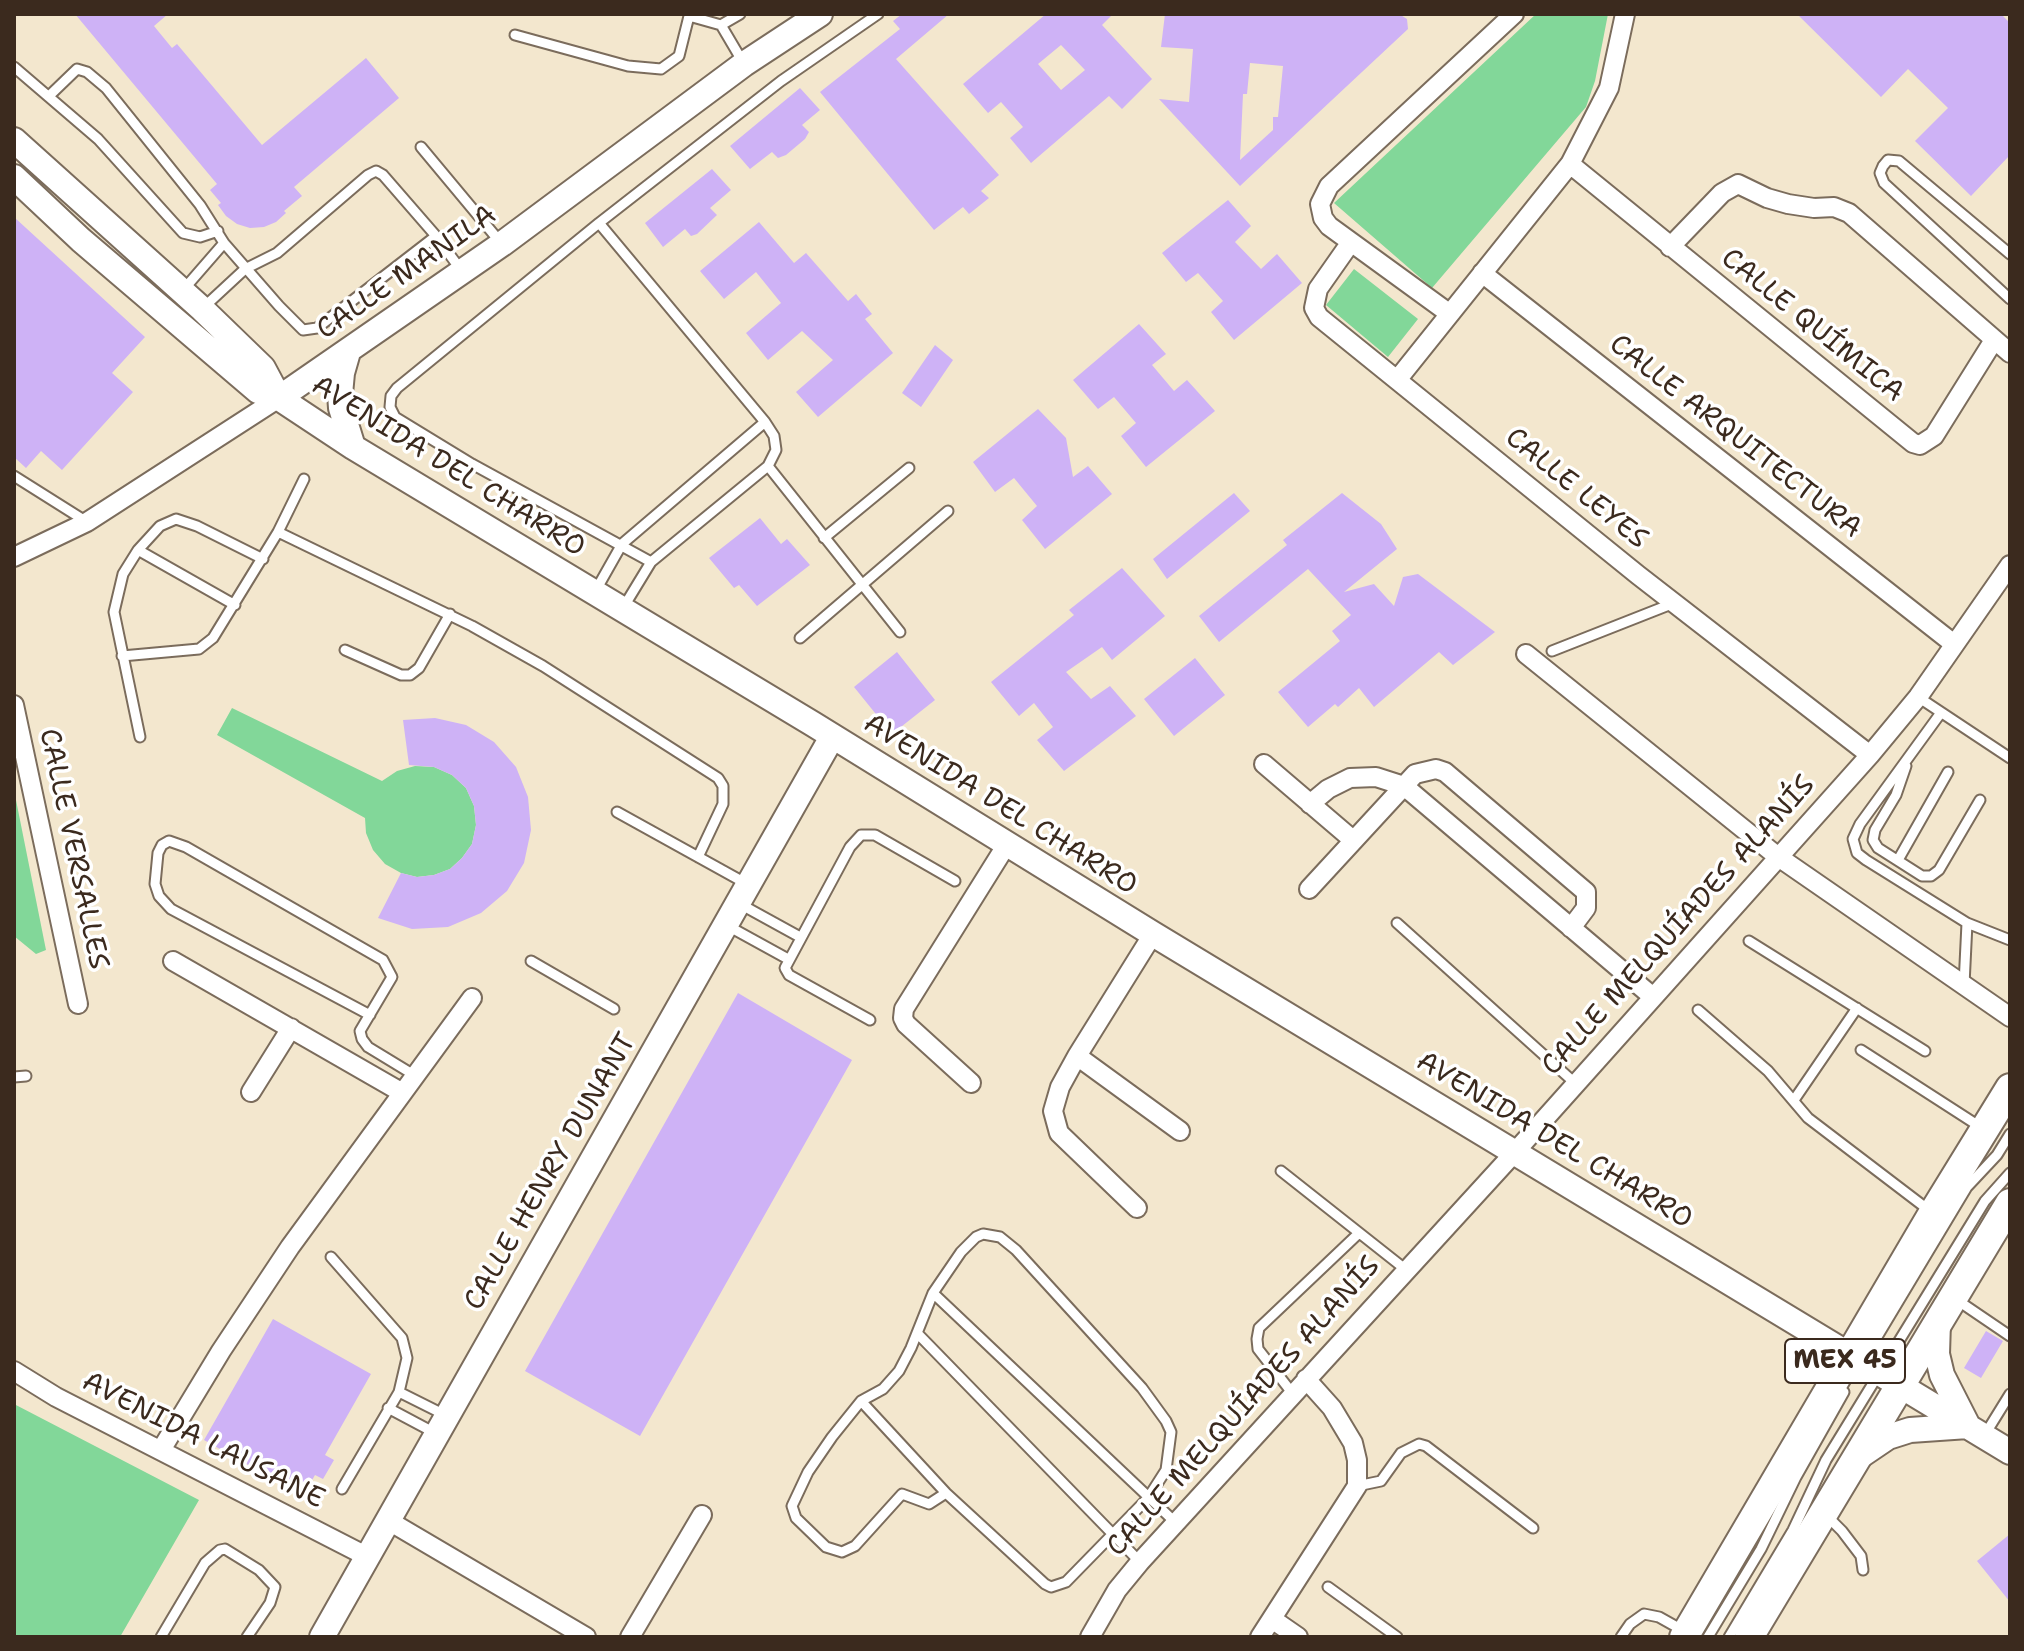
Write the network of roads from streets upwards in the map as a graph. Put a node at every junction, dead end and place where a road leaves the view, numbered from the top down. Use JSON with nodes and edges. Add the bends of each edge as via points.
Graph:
{"nodes":[{"id":1,"x":820,"y":14,"type":"edge"},
{"id":2,"x":1514,"y":14,"type":"edge"},
{"id":3,"x":1625,"y":14,"type":"edge"},
{"id":4,"x":14,"y":140,"type":"edge"},
{"id":5,"x":1570,"y":164,"type":"junction"},
{"id":6,"x":14,"y":177,"type":"edge"},
{"id":7,"x":1351,"y":242,"type":"junction"},
{"id":8,"x":1670,"y":247,"type":"junction"},
{"id":9,"x":1482,"y":273,"type":"junction"},
{"id":10,"x":1450,"y":314,"type":"junction"},
{"id":11,"x":1994,"y":340,"type":"junction"},
{"id":12,"x":348,"y":352,"type":"junction"},
{"id":13,"x":2010,"y":353,"type":"edge"},
{"id":14,"x":1397,"y":380,"type":"junction"},
{"id":15,"x":279,"y":398,"type":"junction"},
{"id":16,"x":353,"y":447,"type":"junction"},
{"id":17,"x":14,"y":557,"type":"edge"},
{"id":18,"x":2010,"y":565,"type":"edge"},
{"id":19,"x":1954,"y":644,"type":"junction"},
{"id":20,"x":1526,"y":654,"type":"dead end"},
{"id":21,"x":14,"y":705,"type":"edge"},
{"id":22,"x":832,"y":737,"type":"junction"},
{"id":23,"x":1870,"y":755,"type":"junction"},
{"id":24,"x":1264,"y":764,"type":"dead end"},
{"id":25,"x":1404,"y":786,"type":"junction"},
{"id":26,"x":1310,"y":804,"type":"junction"},
{"id":27,"x":1353,"y":840,"type":"junction"},
{"id":28,"x":1007,"y":844,"type":"junction"},
{"id":29,"x":1777,"y":856,"type":"junction"},
{"id":30,"x":1309,"y":889,"type":"dead end"},
{"id":31,"x":1571,"y":928,"type":"junction"},
{"id":32,"x":1153,"y":934,"type":"junction"},
{"id":33,"x":173,"y":961,"type":"dead end"},
{"id":34,"x":1653,"y":997,"type":"junction"},
{"id":35,"x":472,"y":998,"type":"dead end"},
{"id":36,"x":78,"y":1004,"type":"dead end"},
{"id":37,"x":2008,"y":1011,"type":"edge"},
{"id":38,"x":291,"y":1028,"type":"junction"},
{"id":39,"x":1077,"y":1056,"type":"junction"},
{"id":40,"x":971,"y":1083,"type":"dead end"},
{"id":41,"x":2010,"y":1088,"type":"edge"},
{"id":42,"x":251,"y":1092,"type":"dead end"},
{"id":43,"x":401,"y":1092,"type":"junction"},
{"id":44,"x":1180,"y":1131,"type":"dead end"},
{"id":45,"x":1997,"y":1132,"type":"edge"},
{"id":46,"x":1515,"y":1152,"type":"junction"},
{"id":47,"x":2010,"y":1203,"type":"edge"},
{"id":48,"x":1137,"y":1208,"type":"dead end"},
{"id":49,"x":1938,"y":1322,"type":"junction"},
{"id":50,"x":14,"y":1371,"type":"edge"},
{"id":51,"x":1869,"y":1371,"type":"junction"},
{"id":52,"x":1306,"y":1379,"type":"junction"},
{"id":53,"x":1976,"y":1431,"type":"junction"},
{"id":54,"x":161,"y":1450,"type":"junction"},
{"id":55,"x":2010,"y":1452,"type":"edge"},
{"id":56,"x":1857,"y":1458,"type":"junction"},
{"id":57,"x":702,"y":1515,"type":"dead end"},
{"id":58,"x":389,"y":1521,"type":"junction"},
{"id":59,"x":368,"y":1557,"type":"junction"},
{"id":60,"x":1272,"y":1619,"type":"junction"},
{"id":61,"x":1693,"y":1635,"type":"edge"},
{"id":62,"x":322,"y":1637,"type":"edge"},
{"id":63,"x":586,"y":1637,"type":"edge"},
{"id":64,"x":630,"y":1637,"type":"edge"},
{"id":65,"x":1090,"y":1637,"type":"edge"},
{"id":66,"x":1260,"y":1637,"type":"edge"},
{"id":67,"x":1298,"y":1637,"type":"edge"},
{"id":68,"x":1749,"y":1637,"type":"edge"}],
"edges":[{"from":1,"to":12,"type":"street","name":"CALLE MANILA"},
{"from":2,"to":7,"type":"street","via":[[1329,186],[1320,211],[1329,226]]},
{"from":3,"to":5,"type":"street","via":[[1609,88]]},
{"from":4,"to":15,"type":"street","name":"AVENIDA DEL CHARRO","via":[[263,368]]},
{"from":5,"to":8,"type":"street","name":"CALLE QUÍMICA"},
{"from":5,"to":9,"type":"street"},
{"from":6,"to":15,"type":"street","name":"AVENIDA DEL CHARRO","via":[[258,391]]},
{"from":7,"to":10,"type":"street"},
{"from":7,"to":14,"type":"street","name":"CALLE LEYES","via":[[1318,289],[1314,308]]},
{"from":8,"to":11,"type":"street","via":[[1711,203],[1738,184],[1788,204],[1834,207],[1849,213]]},
{"from":8,"to":11,"type":"street","name":"CALLE QUÍMICA","via":[[1913,443],[1920,445],[1934,436]]},
{"from":9,"to":10,"type":"street"},
{"from":9,"to":19,"type":"street","name":"CALLE ARQUITECTURA"},
{"from":10,"to":14,"type":"street"},
{"from":11,"to":13,"type":"street"},
{"from":12,"to":15,"type":"street","name":"CALLE MANILA"},
{"from":12,"to":16,"type":"street","via":[[340,394]]},
{"from":14,"to":23,"type":"street","name":"CALLE LEYES"},
{"from":15,"to":16,"type":"street","name":"AVENIDA DEL CHARRO"},
{"from":15,"to":17,"type":"street","name":"CALLE MANILA","via":[[87,522]]},
{"from":16,"to":22,"type":"street","name":"AVENIDA DEL CHARRO"},
{"from":18,"to":19,"type":"street","name":"CALLE MELQUÍADES ALANÍS"},
{"from":19,"to":23,"type":"street","name":"CALLE MELQUÍADES ALANÍS"},
{"from":20,"to":29,"type":"street"},
{"from":21,"to":36,"type":"street","name":"CALLE VERSALLES"},
{"from":22,"to":28,"type":"street","name":"AVENIDA DEL CHARRO"},
{"from":22,"to":58,"type":"street","name":"CALLE HENRY DUNANT"},
{"from":23,"to":29,"type":"street","name":"CALLE MELQUÍADES ALANÍS"},
{"from":24,"to":26,"type":"street"},
{"from":25,"to":26,"type":"street","via":[[1376,777],[1350,778]]},
{"from":25,"to":27,"type":"street"},
{"from":25,"to":31,"type":"street"},
{"from":25,"to":31,"type":"street","via":[[1424,770],[1445,772],[1577,882],[1588,903]]},
{"from":26,"to":27,"type":"street"},
{"from":27,"to":30,"type":"street"},
{"from":28,"to":32,"type":"street","name":"AVENIDA DEL CHARRO"},
{"from":28,"to":40,"type":"street","via":[[904,1009],[906,1024]]},
{"from":29,"to":34,"type":"street","name":"CALLE MELQUÍADES ALANÍS"},
{"from":29,"to":37,"type":"street"},
{"from":31,"to":34,"type":"street"},
{"from":32,"to":39,"type":"street"},
{"from":32,"to":46,"type":"street","name":"AVENIDA DEL CHARRO"},
{"from":33,"to":38,"type":"street"},
{"from":34,"to":46,"type":"street","name":"CALLE MELQUÍADES ALANÍS"},
{"from":35,"to":43,"type":"street"},
{"from":38,"to":42,"type":"street"},
{"from":38,"to":43,"type":"street"},
{"from":39,"to":44,"type":"street"},
{"from":39,"to":48,"type":"street","via":[[1060,1087],[1054,1123]]},
{"from":41,"to":45,"type":"main road","number":"MEX 45"},
{"from":43,"to":54,"type":"street","via":[[290,1247]]},
{"from":45,"to":51,"type":"main road","number":"MEX 45","via":[[1933,1213]]},
{"from":46,"to":51,"type":"street","name":"AVENIDA DEL CHARRO"},
{"from":46,"to":52,"type":"street","name":"CALLE MELQUÍADES ALANÍS"},
{"from":47,"to":49,"type":"main road","number":"MEX 45"},
{"from":49,"to":51,"type":"main road","number":"MEX 45"},
{"from":49,"to":53,"type":"street","via":[[1942,1375]]},
{"from":50,"to":54,"type":"street","name":"AVENIDA LAUSANE"},
{"from":51,"to":53,"type":"street","name":"AVENIDA DEL CHARRO"},
{"from":51,"to":56,"type":"main road","number":"MEX 45"},
{"from":51,"to":61,"type":"main road","number":"MEX 45"},
{"from":52,"to":60,"type":"street","via":[[1353,1443],[1357,1486]]},
{"from":52,"to":65,"type":"street","name":"CALLE MELQUÍADES ALANÍS","via":[[1140,1562]]},
{"from":53,"to":55,"type":"street","name":"AVENIDA DEL CHARRO"},
{"from":53,"to":56,"type":"street","via":[[1910,1430],[1888,1437]]},
{"from":54,"to":59,"type":"street","name":"AVENIDA LAUSANE"},
{"from":56,"to":68,"type":"main road","number":"MEX 45"},
{"from":57,"to":64,"type":"street"},
{"from":58,"to":59,"type":"street","name":"CALLE HENRY DUNANT"},
{"from":58,"to":63,"type":"street"},
{"from":59,"to":62,"type":"street","name":"CALLE HENRY DUNANT"},
{"from":60,"to":66,"type":"street"},
{"from":60,"to":67,"type":"street"}]}
